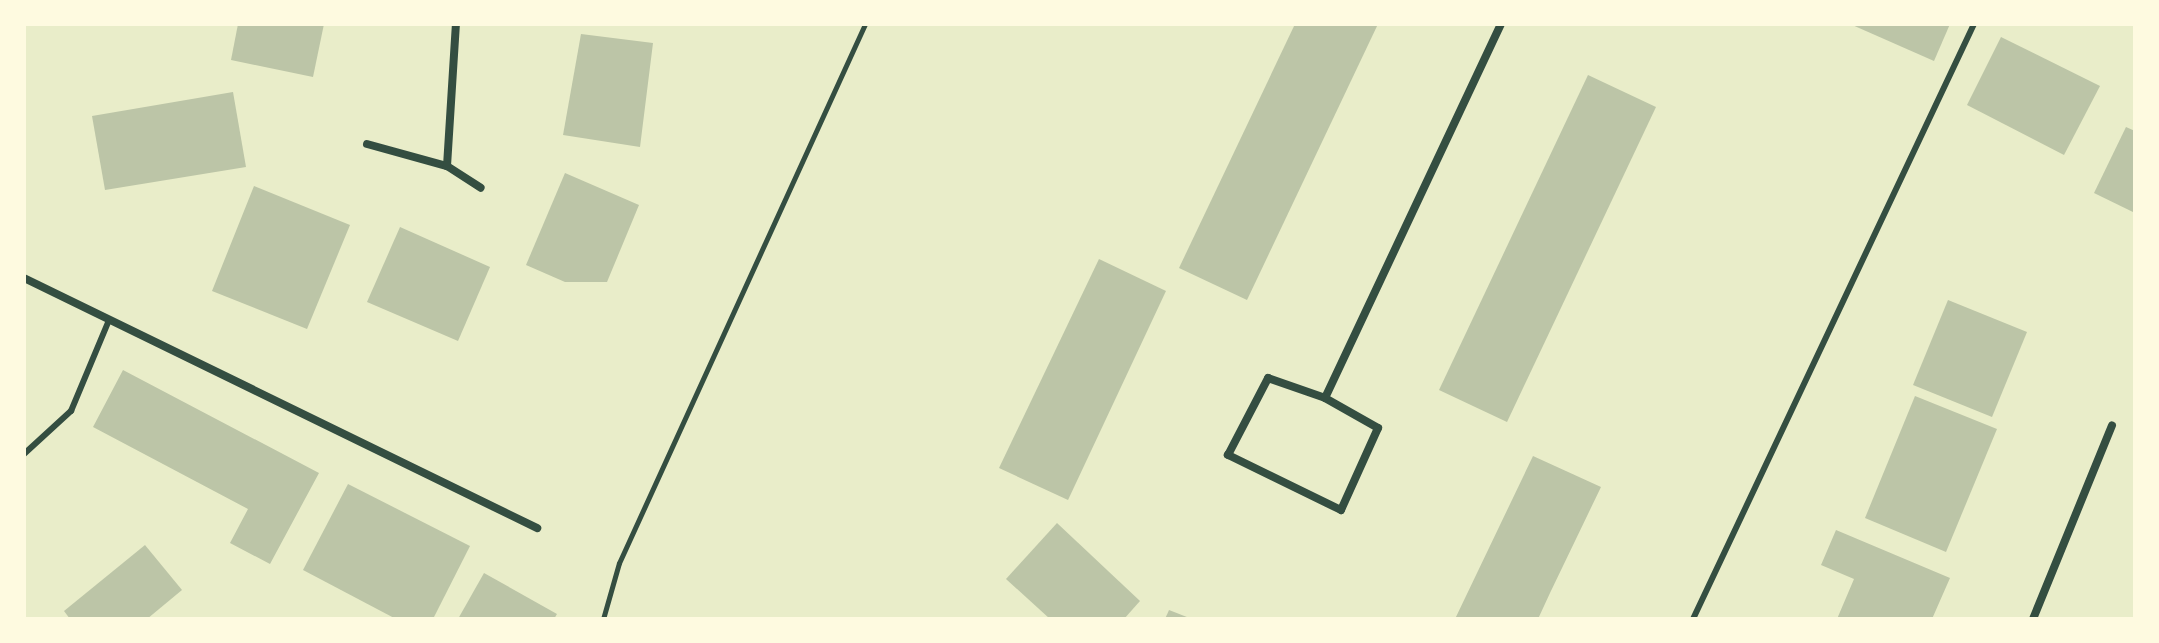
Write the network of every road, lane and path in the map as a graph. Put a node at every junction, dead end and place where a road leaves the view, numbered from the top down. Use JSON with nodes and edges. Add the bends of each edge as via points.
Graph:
{"nodes":[{"id":1,"x":456,"y":24,"type":"edge"},
{"id":2,"x":865,"y":24,"type":"edge"},
{"id":3,"x":1501,"y":24,"type":"edge"},
{"id":4,"x":1974,"y":24,"type":"edge"},
{"id":5,"x":367,"y":144,"type":"dead end"},
{"id":6,"x":447,"y":166,"type":"junction"},
{"id":7,"x":481,"y":188,"type":"dead end"},
{"id":8,"x":24,"y":278,"type":"edge"},
{"id":9,"x":109,"y":320,"type":"junction"},
{"id":10,"x":1325,"y":398,"type":"junction"},
{"id":11,"x":2112,"y":425,"type":"dead end"},
{"id":12,"x":24,"y":454,"type":"edge"},
{"id":13,"x":537,"y":528,"type":"dead end"},
{"id":14,"x":603,"y":619,"type":"edge"},
{"id":15,"x":1693,"y":619,"type":"edge"},
{"id":16,"x":2033,"y":619,"type":"edge"}],
"edges":[{"from":1,"to":6,"type":"street"},
{"from":2,"to":14,"type":"path","via":[[619,563]]},
{"from":3,"to":10,"type":"street"},
{"from":4,"to":15,"type":"lane"},
{"from":5,"to":6,"type":"street"},
{"from":6,"to":7,"type":"street"},
{"from":8,"to":9,"type":"street"},
{"from":9,"to":12,"type":"lane","via":[[71,411]]},
{"from":9,"to":13,"type":"street"},
{"from":10,"to":10,"type":"street","via":[[1378,428],[1341,510],[1228,455],[1268,378]]},
{"from":11,"to":16,"type":"street"}]}
